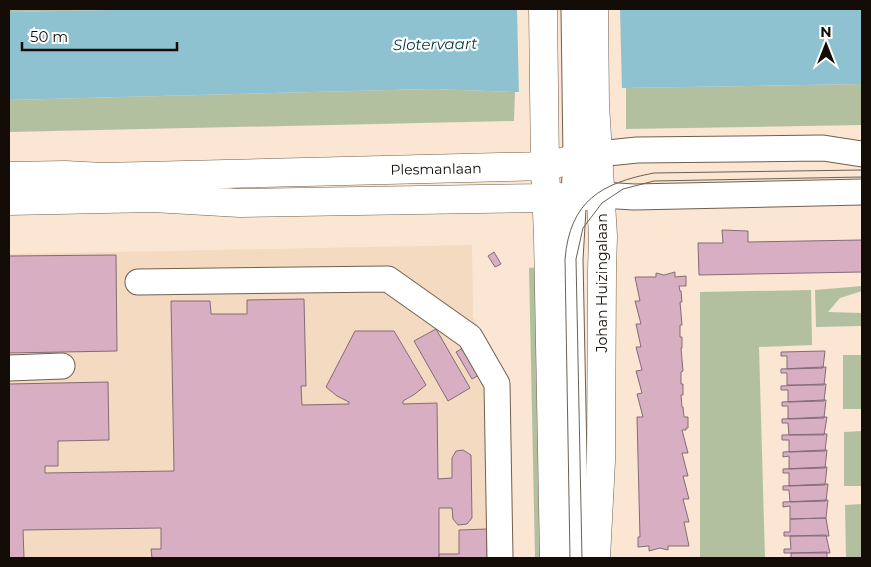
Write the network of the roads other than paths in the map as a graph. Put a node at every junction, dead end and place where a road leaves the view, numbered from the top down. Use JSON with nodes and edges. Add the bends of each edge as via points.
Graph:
{"nodes":[{"id":1,"x":543,"y":9,"type":"edge"},
{"id":2,"x":574,"y":9,"type":"edge"},
{"id":3,"x":594,"y":9,"type":"edge"},
{"id":4,"x":585,"y":104,"type":"junction"},
{"id":5,"x":862,"y":154,"type":"edge"},
{"id":6,"x":587,"y":156,"type":"junction"},
{"id":7,"x":545,"y":166,"type":"junction"},
{"id":8,"x":9,"y":176,"type":"edge"},
{"id":9,"x":862,"y":192,"type":"edge"},
{"id":10,"x":601,"y":195,"type":"junction"},
{"id":11,"x":574,"y":196,"type":"junction"},
{"id":12,"x":546,"y":198,"type":"junction"},
{"id":13,"x":9,"y":201,"type":"edge"},
{"id":14,"x":138,"y":282,"type":"dead end"},
{"id":15,"x":62,"y":366,"type":"dead end"},
{"id":16,"x":9,"y":368,"type":"edge"},
{"id":17,"x":500,"y":558,"type":"edge"},
{"id":18,"x":554,"y":558,"type":"edge"},
{"id":19,"x":576,"y":558,"type":"edge"},
{"id":20,"x":596,"y":558,"type":"edge"}],
"edges":[{"from":1,"to":7,"type":"main road"},
{"from":2,"to":4,"type":"street","name":"Johan Huizingalaan"},
{"from":3,"to":4,"type":"main road","name":"Johan Huizingalaan"},
{"from":4,"to":6,"type":"main road","name":"Johan Huizingalaan"},
{"from":5,"to":6,"type":"street","name":"Plesmanlaan","via":[[823,148],[637,150]]},
{"from":6,"to":7,"type":"main road","name":"Plesmanlaan"},
{"from":6,"to":10,"type":"main road","name":"Johan Huizingalaan"},
{"from":6,"to":11,"type":"street","name":"Johan Huizingalaan"},
{"from":7,"to":8,"type":"main road","name":"Plesmanlaan"},
{"from":7,"to":12,"type":"main road"},
{"from":9,"to":10,"type":"street","via":[[654,197]]},
{"from":10,"to":11,"type":"main road"},
{"from":10,"to":20,"type":"main road","name":"Johan Huizingalaan","via":[[604,236],[601,461]]},
{"from":11,"to":12,"type":"main road"},
{"from":11,"to":19,"type":"street","name":"Johan Huizingalaan","via":[[570,259]]},
{"from":12,"to":13,"type":"main road","via":[[240,203],[153,198]]},
{"from":12,"to":18,"type":"main road"},
{"from":14,"to":17,"type":"street","via":[[388,279],[470,338],[497,384]]},
{"from":15,"to":16,"type":"street"}]}
